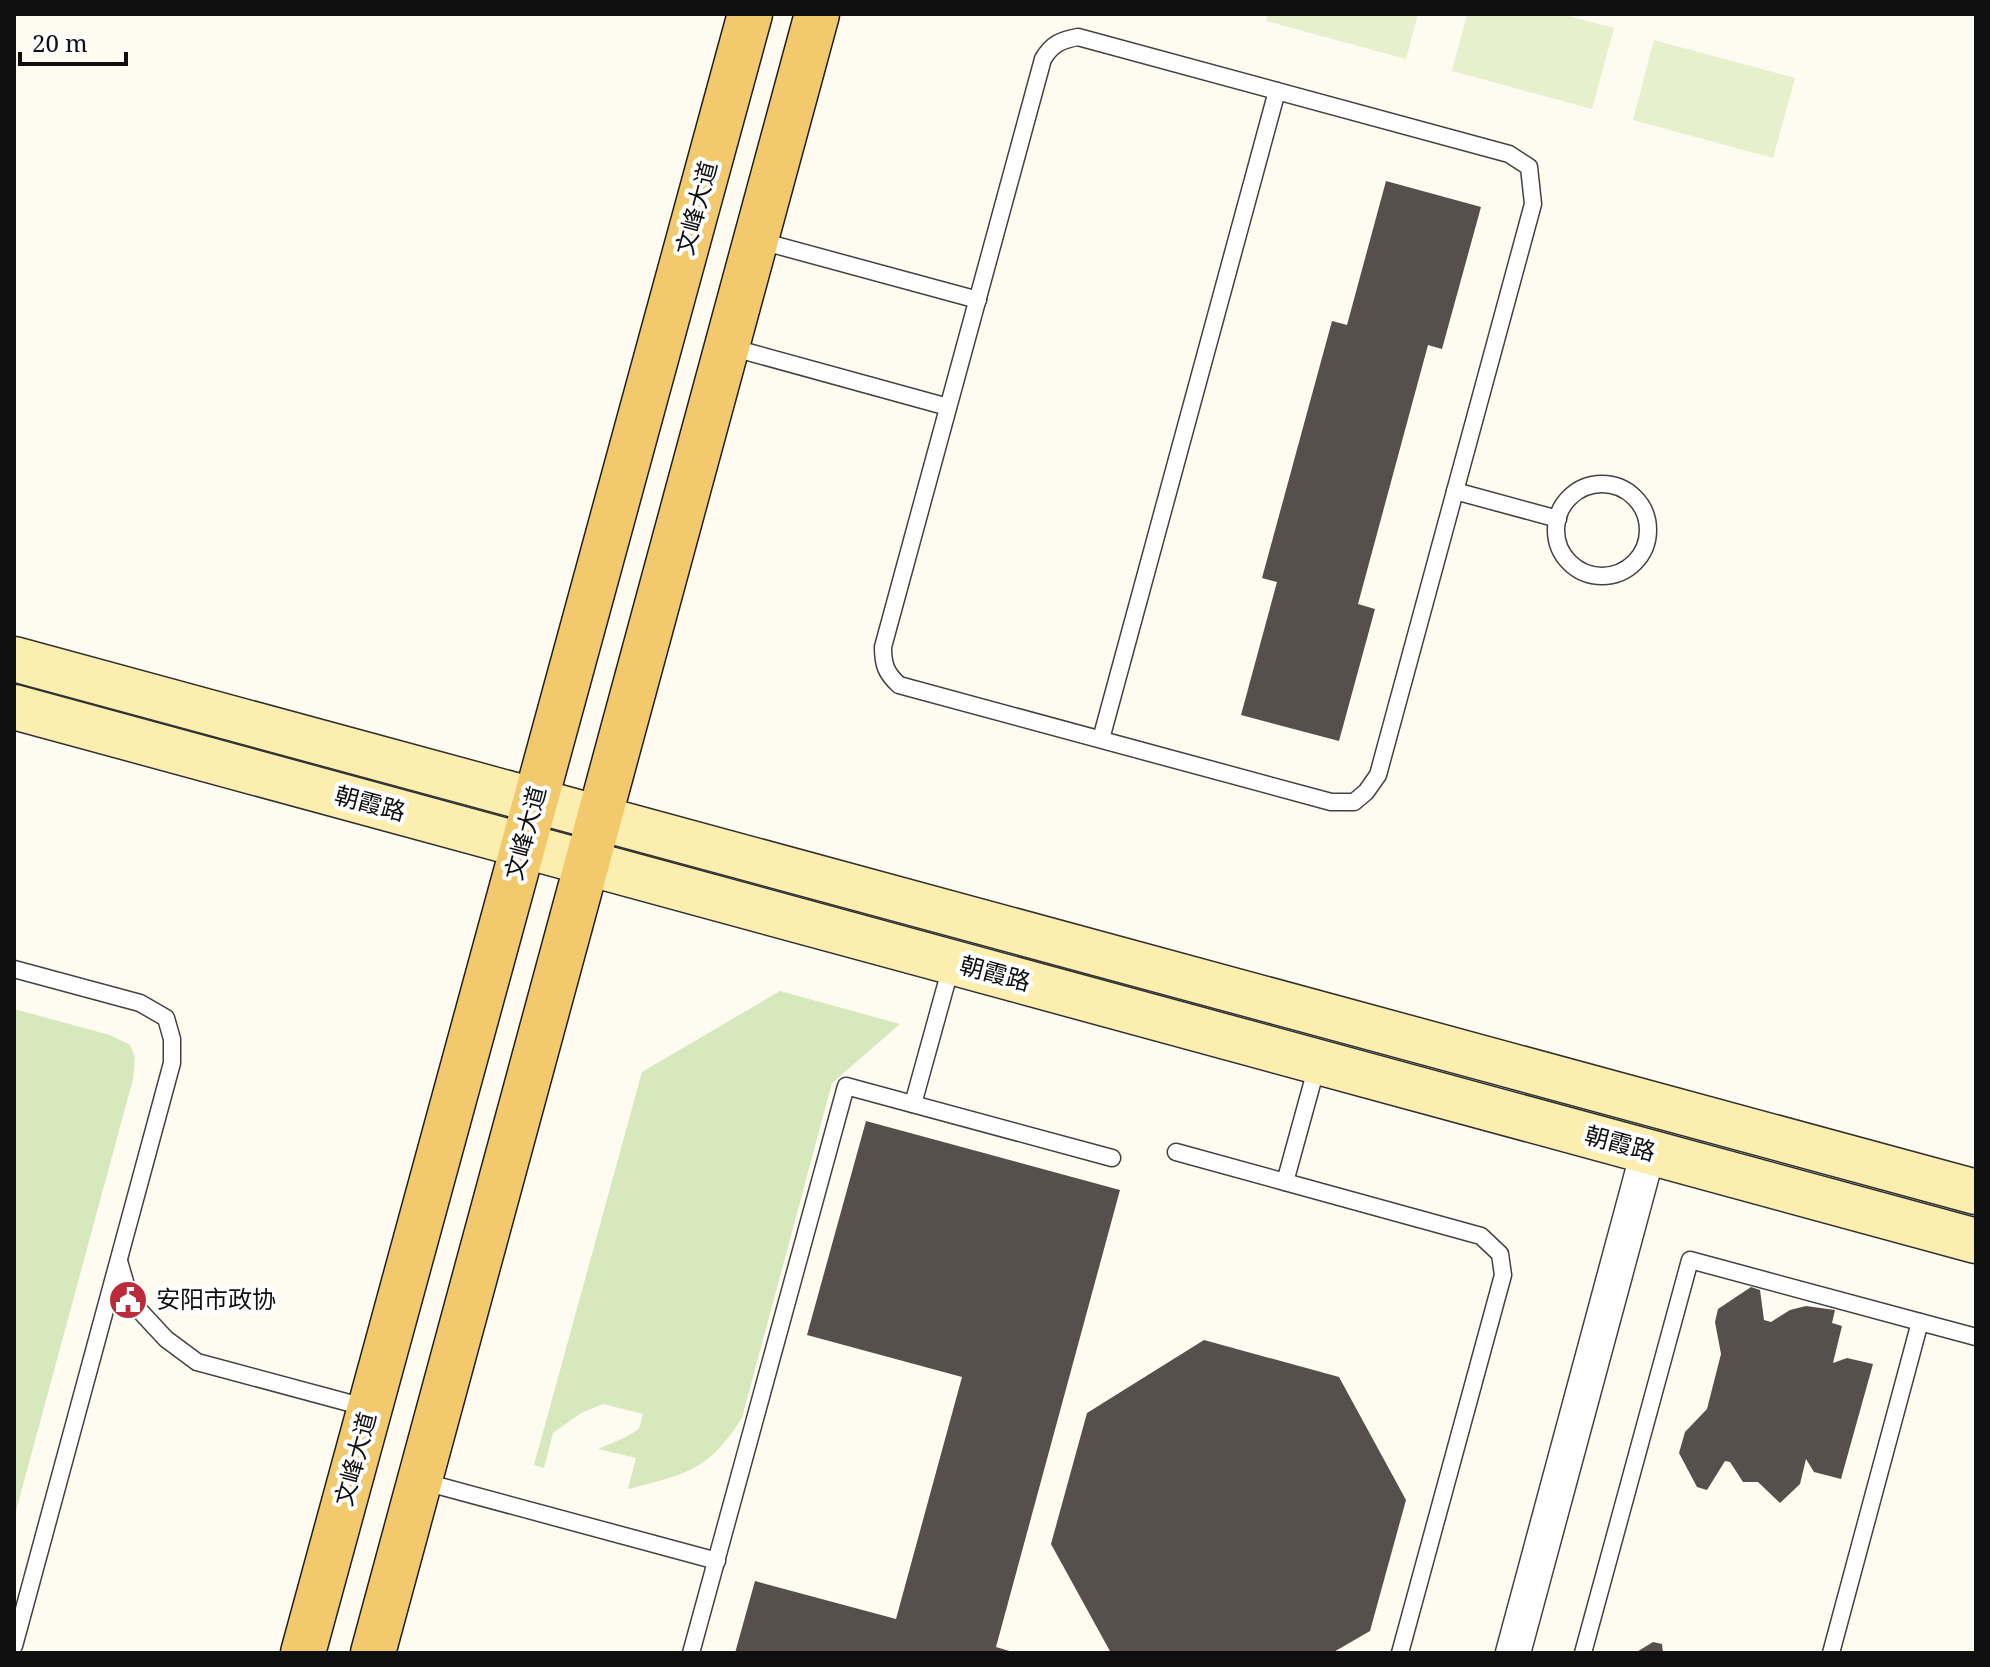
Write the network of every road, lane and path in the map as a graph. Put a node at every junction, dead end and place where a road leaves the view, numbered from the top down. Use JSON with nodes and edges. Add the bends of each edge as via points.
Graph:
{"nodes":[{"id":1,"x":750,"y":14,"type":"edge"},
{"id":2,"x":817,"y":14,"type":"edge"},
{"id":3,"x":1277,"y":91,"type":"junction"},
{"id":4,"x":756,"y":239,"type":"junction"},
{"id":5,"x":978,"y":300,"type":"junction"},
{"id":6,"x":727,"y":346,"type":"junction"},
{"id":7,"x":948,"y":407,"type":"junction"},
{"id":8,"x":1455,"y":491,"type":"junction"},
{"id":9,"x":1558,"y":519,"type":"junction"},
{"id":10,"x":14,"y":659,"type":"edge"},
{"id":11,"x":14,"y":707,"type":"edge"},
{"id":12,"x":1101,"y":739,"type":"junction"},
{"id":13,"x":536,"y":800,"type":"junction"},
{"id":14,"x":599,"y":818,"type":"junction"},
{"id":15,"x":523,"y":846,"type":"junction"},
{"id":16,"x":587,"y":863,"type":"junction"},
{"id":17,"x":952,"y":962,"type":"junction"},
{"id":18,"x":14,"y":969,"type":"edge"},
{"id":19,"x":1318,"y":1062,"type":"junction"},
{"id":20,"x":913,"y":1104,"type":"junction"},
{"id":21,"x":1176,"y":1152,"type":"dead end"},
{"id":22,"x":1648,"y":1152,"type":"junction"},
{"id":23,"x":1112,"y":1158,"type":"dead end"},
{"id":24,"x":1285,"y":1182,"type":"junction"},
{"id":25,"x":1976,"y":1192,"type":"edge"},
{"id":26,"x":1976,"y":1241,"type":"edge"},
{"id":27,"x":118,"y":1260,"type":"junction"},
{"id":28,"x":1920,"y":1322,"type":"junction"},
{"id":29,"x":1976,"y":1337,"type":"edge"},
{"id":30,"x":369,"y":1409,"type":"junction"},
{"id":31,"x":419,"y":1480,"type":"junction"},
{"id":32,"x":717,"y":1561,"type":"junction"},
{"id":33,"x":14,"y":1646,"type":"edge"},
{"id":34,"x":303,"y":1653,"type":"edge"},
{"id":35,"x":373,"y":1653,"type":"edge"},
{"id":36,"x":691,"y":1653,"type":"edge"},
{"id":37,"x":1400,"y":1653,"type":"edge"},
{"id":38,"x":1513,"y":1653,"type":"edge"},
{"id":39,"x":1583,"y":1653,"type":"edge"},
{"id":40,"x":1831,"y":1653,"type":"edge"}],
"edges":[{"from":1,"to":13,"type":"main road","name":"文峰大道"},
{"from":2,"to":4,"type":"main road"},
{"from":3,"to":5,"type":"lane","via":[[1078,37],[1050,47]]},
{"from":3,"to":8,"type":"lane","via":[[1509,154],[1529,167],[1533,204]]},
{"from":3,"to":12,"type":"lane"},
{"from":4,"to":5,"type":"lane"},
{"from":4,"to":6,"type":"main road"},
{"from":5,"to":7,"type":"lane"},
{"from":6,"to":7,"type":"lane"},
{"from":6,"to":14,"type":"main road"},
{"from":7,"to":12,"type":"lane","via":[[883,647],[887,674],[899,685]]},
{"from":8,"to":9,"type":"lane"},
{"from":8,"to":12,"type":"lane","via":[[1378,775],[1354,802],[1331,802]]},
{"from":9,"to":9,"type":"lane","via":[[1573,494],[1588,486],[1621,487],[1643,508],[1647,539],[1631,566],[1618,573],[1590,575],[1565,557],[1557,541]]},
{"from":10,"to":13,"type":"street","name":"朝霞路"},
{"from":11,"to":15,"type":"street","name":"朝霞路"},
{"from":13,"to":14,"type":"street","name":"朝霞路"},
{"from":13,"to":15,"type":"main road","name":"文峰大道"},
{"from":14,"to":16,"type":"main road"},
{"from":14,"to":25,"type":"street","name":"朝霞路"},
{"from":15,"to":16,"type":"street","name":"朝霞路"},
{"from":15,"to":30,"type":"main road","name":"文峰大道"},
{"from":16,"to":17,"type":"street","name":"朝霞路"},
{"from":16,"to":31,"type":"main road"},
{"from":17,"to":19,"type":"street","name":"朝霞路"},
{"from":17,"to":20,"type":"lane"},
{"from":18,"to":27,"type":"lane","via":[[140,1003],[166,1018],[172,1063]]},
{"from":19,"to":22,"type":"street","name":"朝霞路"},
{"from":19,"to":24,"type":"lane"},
{"from":20,"to":23,"type":"lane"},
{"from":20,"to":32,"type":"lane","via":[[846,1086]]},
{"from":21,"to":24,"type":"lane"},
{"from":22,"to":26,"type":"street","name":"朝霞路"},
{"from":22,"to":38,"type":"street"},
{"from":24,"to":37,"type":"lane","via":[[1481,1236],[1500,1254],[1503,1275]]},
{"from":27,"to":30,"type":"lane","via":[[140,1311],[197,1362]]},
{"from":27,"to":33,"type":"lane"},
{"from":28,"to":29,"type":"lane"},
{"from":28,"to":39,"type":"lane","via":[[1690,1260]]},
{"from":28,"to":40,"type":"lane"},
{"from":30,"to":34,"type":"main road","name":"文峰大道"},
{"from":31,"to":32,"type":"lane"},
{"from":31,"to":35,"type":"main road"},
{"from":32,"to":36,"type":"lane"}]}
